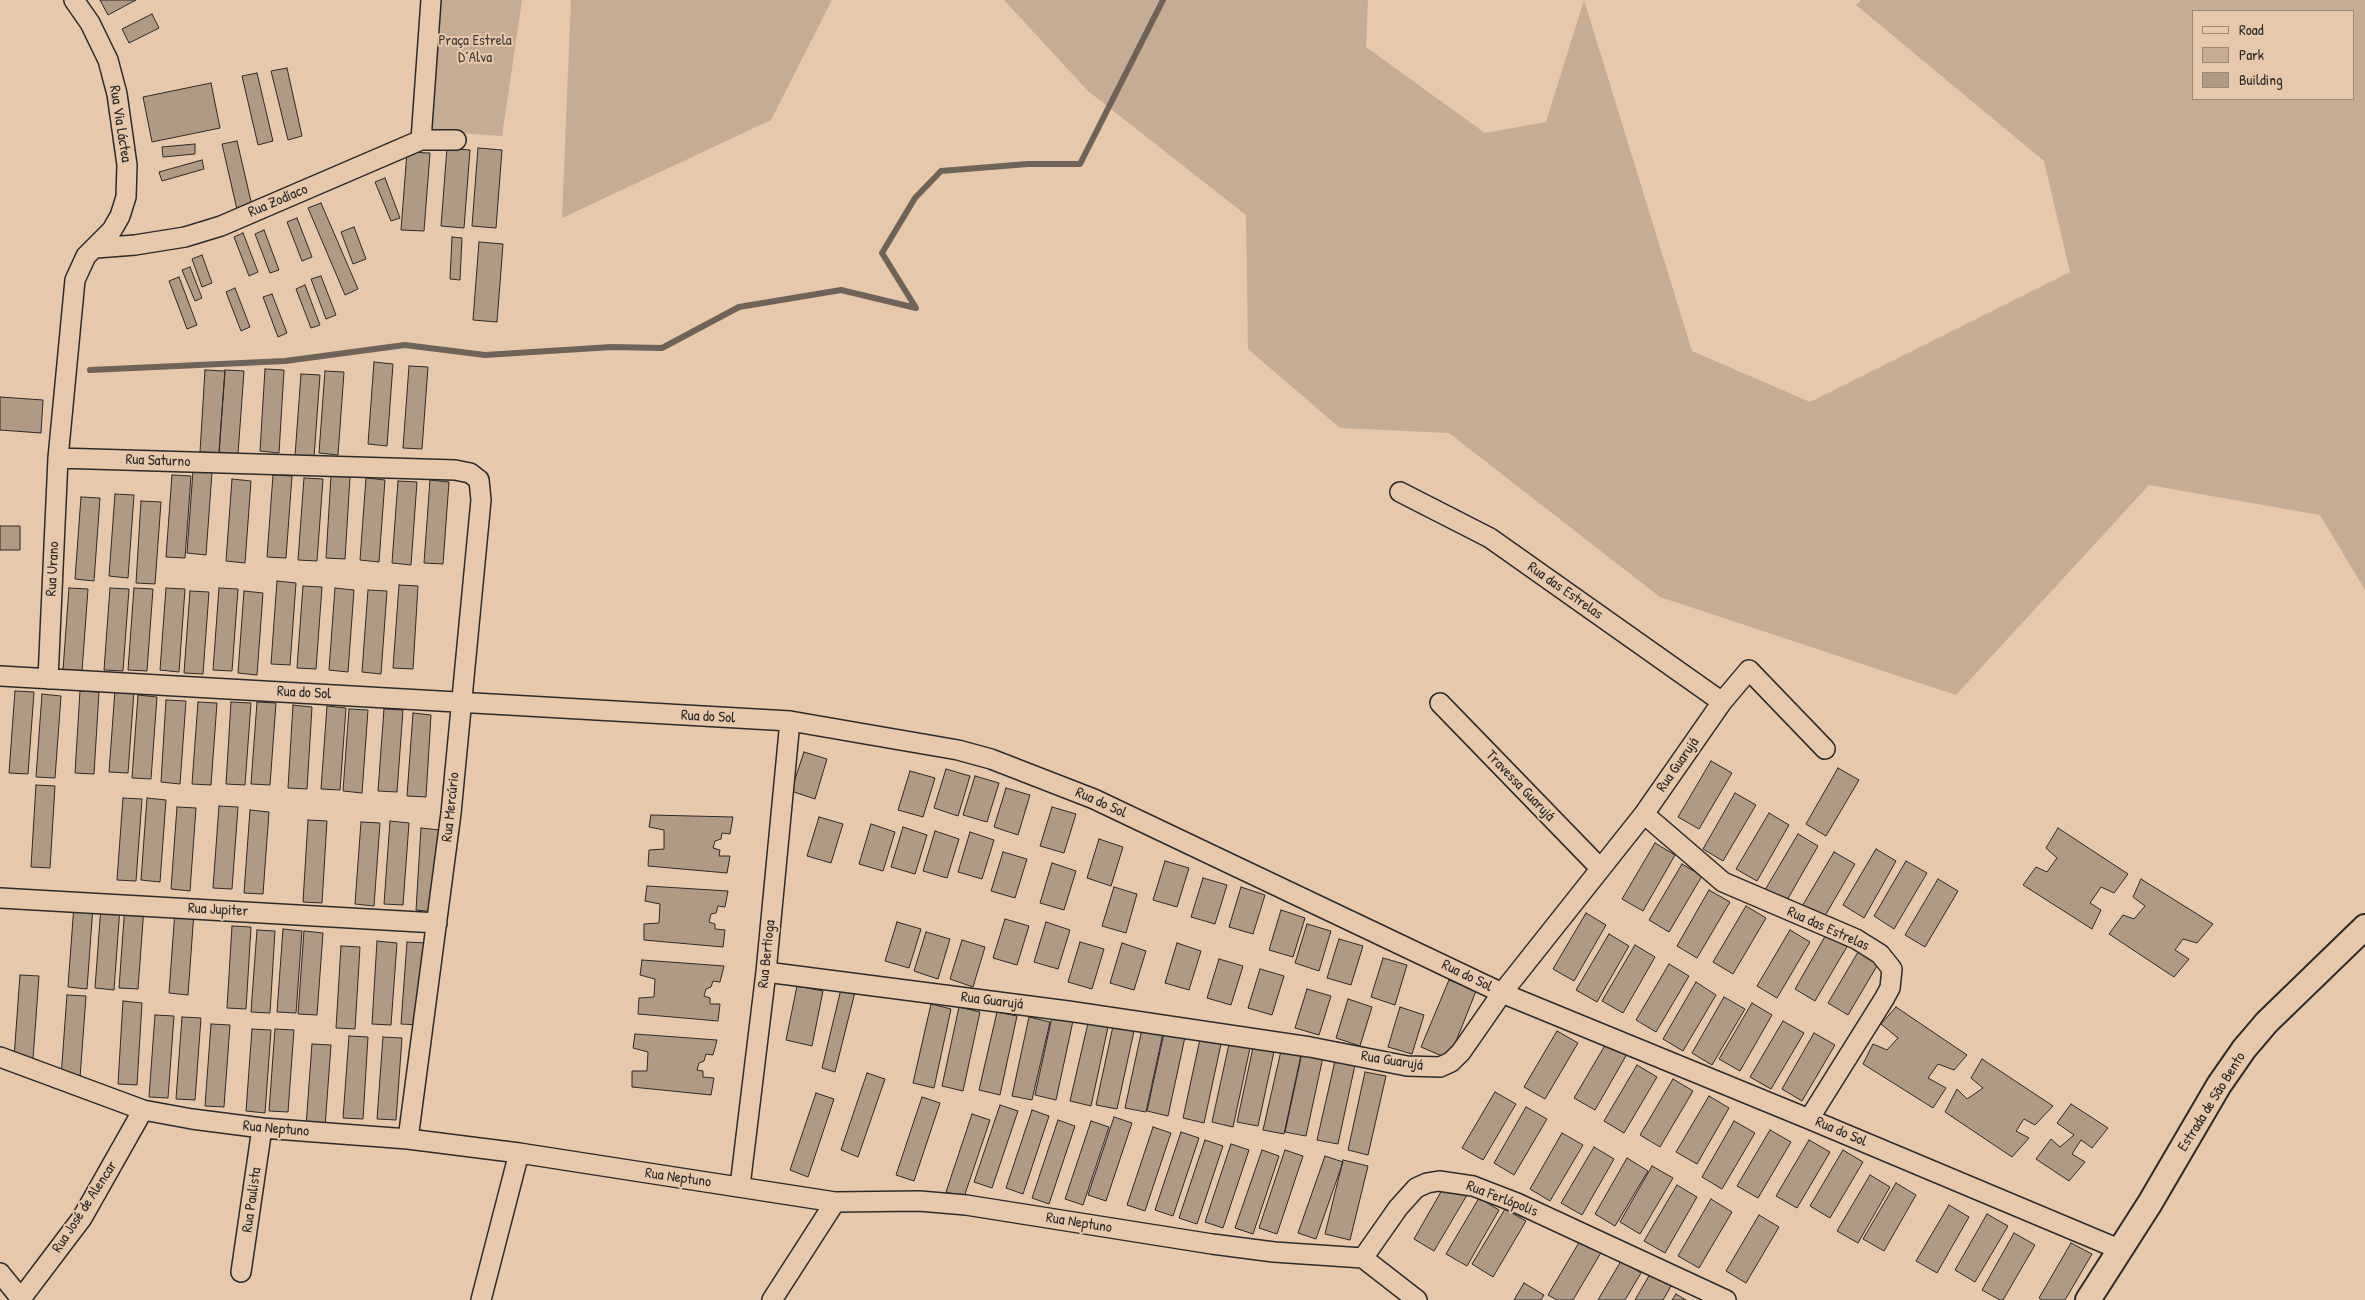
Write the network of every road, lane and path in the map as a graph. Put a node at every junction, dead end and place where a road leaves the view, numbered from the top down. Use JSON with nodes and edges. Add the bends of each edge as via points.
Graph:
{"nodes":[{"id":1,"x":74,"y":0,"type":"edge"},
{"id":2,"x":431,"y":0,"type":"edge"},
{"id":3,"x":421,"y":140,"type":"junction"},
{"id":4,"x":456,"y":140,"type":"dead end"},
{"id":5,"x":96,"y":248,"type":"junction"},
{"id":6,"x":58,"y":458,"type":"junction"},
{"id":7,"x":475,"y":476,"type":"joint"},
{"id":8,"x":1400,"y":492,"type":"dead end"},
{"id":9,"x":0,"y":676,"type":"edge"},
{"id":10,"x":48,"y":679,"type":"junction"},
{"id":11,"x":1722,"y":702,"type":"junction"},
{"id":12,"x":462,"y":703,"type":"junction"},
{"id":13,"x":1440,"y":703,"type":"dead end"},
{"id":14,"x":790,"y":721,"type":"junction"},
{"id":15,"x":1825,"y":749,"type":"dead end"},
{"id":16,"x":1644,"y":814,"type":"junction"},
{"id":17,"x":1600,"y":868,"type":"junction"},
{"id":18,"x":0,"y":898,"type":"edge"},
{"id":19,"x":436,"y":923,"type":"junction"},
{"id":20,"x":2365,"y":928,"type":"edge"},
{"id":21,"x":766,"y":972,"type":"junction"},
{"id":22,"x":1502,"y":993,"type":"junction"},
{"id":23,"x":0,"y":1057,"type":"edge"},
{"id":24,"x":143,"y":1110,"type":"junction"},
{"id":25,"x":1809,"y":1119,"type":"junction"},
{"id":26,"x":262,"y":1128,"type":"junction"},
{"id":27,"x":408,"y":1139,"type":"junction"},
{"id":28,"x":519,"y":1153,"type":"junction"},
{"id":29,"x":740,"y":1186,"type":"junction"},
{"id":30,"x":835,"y":1202,"type":"junction"},
{"id":31,"x":2122,"y":1250,"type":"junction"},
{"id":32,"x":1364,"y":1258,"type":"junction"},
{"id":33,"x":241,"y":1272,"type":"dead end"},
{"id":34,"x":0,"y":1273,"type":"edge"},
{"id":35,"x":21,"y":1299,"type":"edge"},
{"id":36,"x":481,"y":1300,"type":"edge"},
{"id":37,"x":772,"y":1300,"type":"edge"},
{"id":38,"x":1417,"y":1300,"type":"edge"},
{"id":39,"x":1726,"y":1300,"type":"edge"},
{"id":40,"x":2088,"y":1300,"type":"edge"}],
"edges":[{"from":1,"to":5,"type":"street","name":"Rua Via Láctea","via":[[90,23],[108,60],[117,94],[127,165],[126,197],[120,216]]},
{"from":2,"to":3,"type":"street"},
{"from":3,"to":4,"type":"street","name":"Rua Zodíaco"},
{"from":3,"to":5,"type":"street","name":"Rua Zodíaco","via":[[221,226],[185,237]]},
{"from":5,"to":6,"type":"street","via":[[84,261],[75,280]]},
{"from":6,"to":7,"type":"street","name":"Rua Saturno","via":[[455,470]]},
{"from":6,"to":10,"type":"street","name":"Rua Urano"},
{"from":7,"to":12,"type":"street","name":"Rua Mercúrio","via":[[481,486],[481,500]]},
{"from":8,"to":11,"type":"street","name":"Rua das Estrelas","via":[[1490,538]]},
{"from":9,"to":10,"type":"street","name":"Rua do Sol"},
{"from":10,"to":12,"type":"street","name":"Rua do Sol"},
{"from":11,"to":15,"type":"street","name":"Rua Guarujá","via":[[1749,670]]},
{"from":11,"to":16,"type":"street","name":"Rua Guarujá"},
{"from":12,"to":14,"type":"street","name":"Rua do Sol"},
{"from":12,"to":19,"type":"street","name":"Rua Mercúrio"},
{"from":13,"to":17,"type":"street","name":"Travessa Guarujá"},
{"from":14,"to":21,"type":"street","name":"Rua Bertioga"},
{"from":14,"to":22,"type":"street","name":"Rua do Sol","via":[[958,750],[1037,776],[1094,798]]},
{"from":16,"to":17,"type":"street","name":"Rua Guarujá"},
{"from":16,"to":25,"type":"street","name":"Rua das Estrelas","via":[[1723,882],[1856,939],[1880,954],[1892,969],[1890,988],[1884,999]]},
{"from":17,"to":22,"type":"street","name":"Rua Guarujá"},
{"from":18,"to":19,"type":"street","name":"Rua Jupiter"},
{"from":19,"to":27,"type":"street","name":"Rua Mercúrio"},
{"from":20,"to":31,"type":"street","name":"Estrada de São Bento","via":[[2267,1022],[2244,1049],[2219,1085]]},
{"from":21,"to":22,"type":"street","name":"Rua Guarujá","via":[[1068,1011],[1310,1047],[1407,1066],[1432,1067],[1446,1065],[1461,1052]]},
{"from":21,"to":29,"type":"street","name":"Rua Bertioga"},
{"from":22,"to":25,"type":"street","name":"Rua do Sol"},
{"from":23,"to":24,"type":"street","name":"Rua Neptuno"},
{"from":24,"to":26,"type":"street","name":"Rua Neptuno"},
{"from":24,"to":35,"type":"street","name":"Rua José de Alencar","via":[[82,1218]]},
{"from":25,"to":31,"type":"street","name":"Rua do Sol"},
{"from":26,"to":27,"type":"street","name":"Rua Neptuno"},
{"from":26,"to":33,"type":"street","name":"Rua Paulista"},
{"from":27,"to":28,"type":"street","name":"Rua Neptuno"},
{"from":28,"to":29,"type":"street","name":"Rua Neptuno"},
{"from":28,"to":36,"type":"street"},
{"from":29,"to":30,"type":"street","name":"Rua Neptuno"},
{"from":30,"to":32,"type":"street","name":"Rua Neptuno","via":[[919,1201],[966,1205],[1274,1252]]},
{"from":30,"to":37,"type":"street"},
{"from":31,"to":40,"type":"street","name":"Estrada de São Bento"},
{"from":32,"to":38,"type":"street"},
{"from":32,"to":39,"type":"street","name":"Rua Ferlópolis","via":[[1398,1208],[1416,1188],[1427,1182],[1450,1181],[1517,1202]]},
{"from":34,"to":35,"type":"street"}]}
